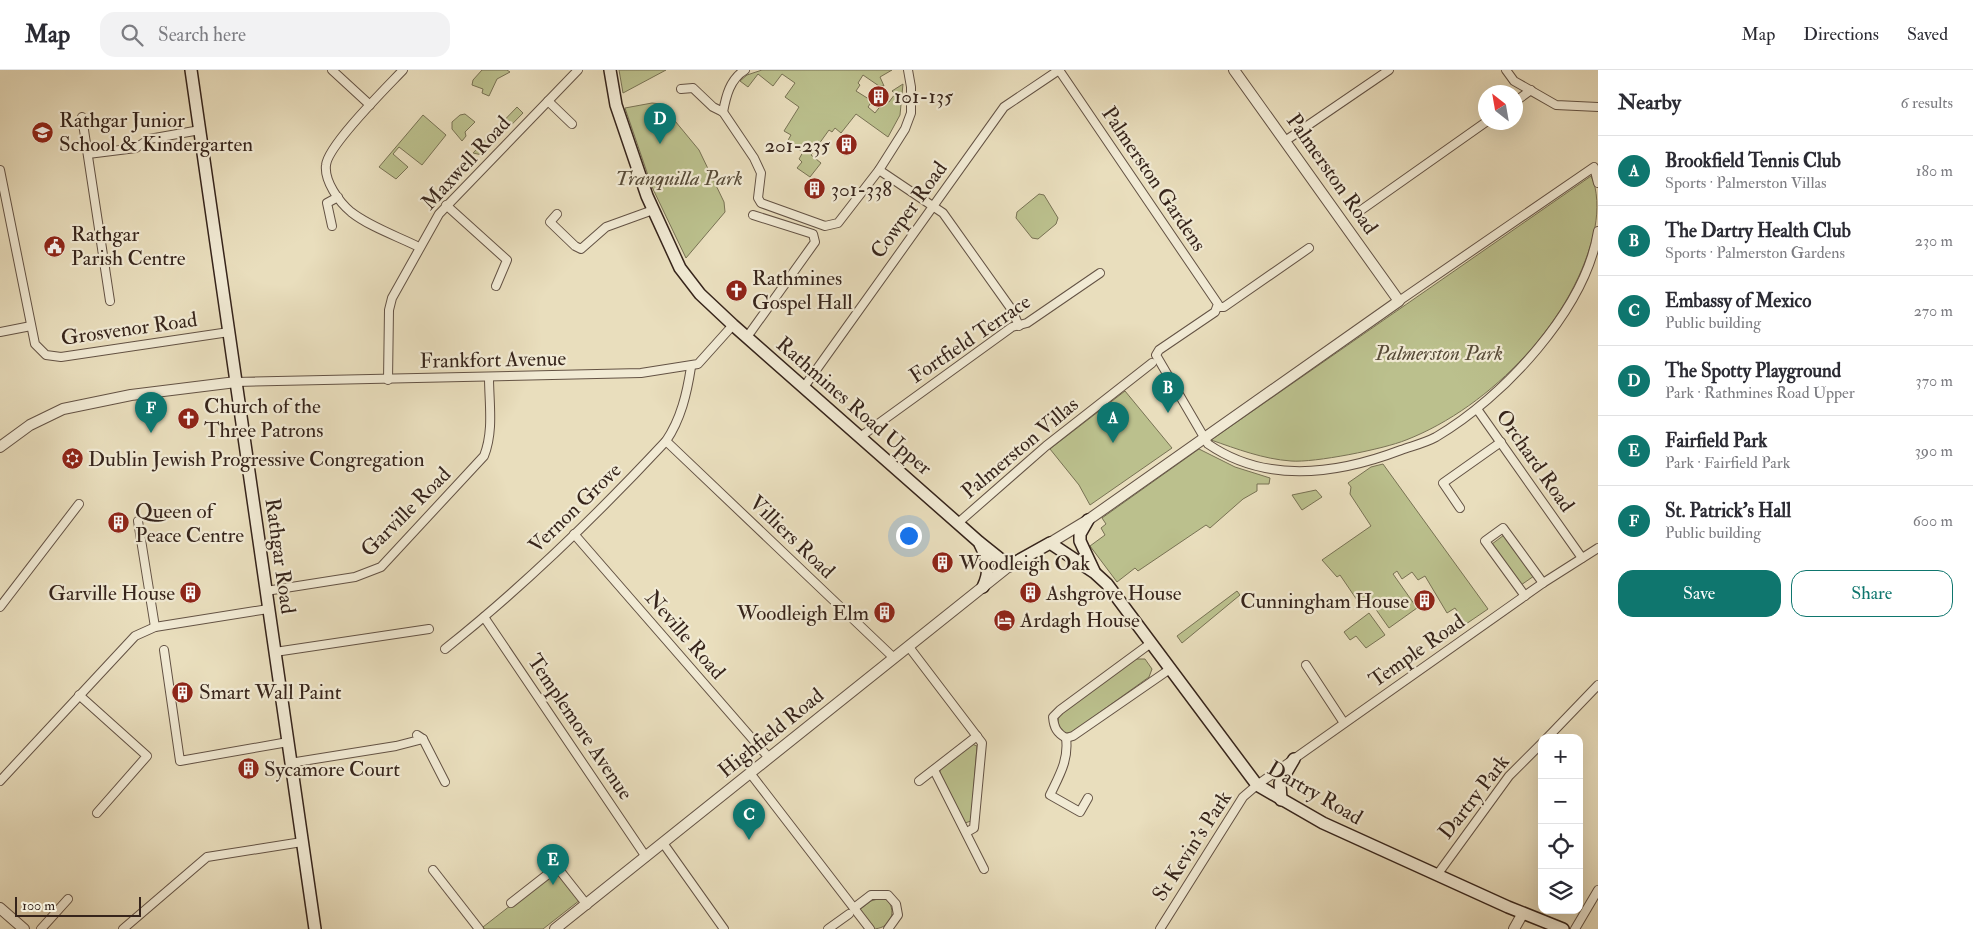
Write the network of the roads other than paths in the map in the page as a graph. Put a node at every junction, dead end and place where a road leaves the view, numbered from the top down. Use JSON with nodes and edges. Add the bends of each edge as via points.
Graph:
{"nodes":[{"id":1,"x":191,"y":70,"type":"edge"},
{"id":2,"x":332,"y":70,"type":"edge"},
{"id":3,"x":403,"y":70,"type":"edge"},
{"id":4,"x":578,"y":70,"type":"edge"},
{"id":5,"x":610,"y":70,"type":"edge"},
{"id":6,"x":744,"y":70,"type":"edge"},
{"id":7,"x":908,"y":70,"type":"edge"},
{"id":8,"x":1059,"y":70,"type":"edge"},
{"id":9,"x":1234,"y":70,"type":"edge"},
{"id":10,"x":1389,"y":70,"type":"edge"},
{"id":11,"x":1506,"y":70,"type":"edge"},
{"id":12,"x":681,"y":89,"type":"dead end"},
{"id":13,"x":1531,"y":90,"type":"junction"},
{"id":14,"x":1523,"y":96,"type":"edge"},
{"id":15,"x":548,"y":101,"type":"junction"},
{"id":16,"x":370,"y":105,"type":"junction"},
{"id":17,"x":1598,"y":108,"type":"edge"},
{"id":18,"x":723,"y":112,"type":"junction"},
{"id":19,"x":82,"y":117,"type":"dead end"},
{"id":20,"x":572,"y":124,"type":"dead end"},
{"id":21,"x":1478,"y":128,"type":"edge"},
{"id":22,"x":200,"y":130,"type":"junction"},
{"id":23,"x":1285,"y":141,"type":"junction"},
{"id":24,"x":88,"y":154,"type":"junction"},
{"id":25,"x":0,"y":170,"type":"edge"},
{"id":26,"x":879,"y":170,"type":"junction"},
{"id":27,"x":1598,"y":183,"type":"edge"},
{"id":28,"x":338,"y":197,"type":"junction"},
{"id":29,"x":446,"y":205,"type":"junction"},
{"id":30,"x":932,"y":206,"type":"junction"},
{"id":31,"x":653,"y":210,"type":"junction"},
{"id":32,"x":1357,"y":213,"type":"dead end"},
{"id":33,"x":557,"y":214,"type":"dead end"},
{"id":34,"x":753,"y":215,"type":"dead end"},
{"id":35,"x":332,"y":226,"type":"dead end"},
{"id":36,"x":1598,"y":231,"type":"edge"},
{"id":37,"x":419,"y":247,"type":"junction"},
{"id":38,"x":1309,"y":248,"type":"dead end"},
{"id":39,"x":1100,"y":273,"type":"dead end"},
{"id":40,"x":496,"y":286,"type":"dead end"},
{"id":41,"x":1398,"y":301,"type":"junction"},
{"id":42,"x":110,"y":302,"type":"dead end"},
{"id":43,"x":1219,"y":308,"type":"junction"},
{"id":44,"x":733,"y":324,"type":"junction"},
{"id":45,"x":31,"y":326,"type":"junction"},
{"id":46,"x":1019,"y":326,"type":"junction"},
{"id":47,"x":0,"y":332,"type":"edge"},
{"id":48,"x":229,"y":332,"type":"junction"},
{"id":49,"x":747,"y":337,"type":"junction"},
{"id":50,"x":1152,"y":363,"type":"dead end"},
{"id":51,"x":691,"y":366,"type":"junction"},
{"id":52,"x":489,"y":377,"type":"junction"},
{"id":53,"x":388,"y":380,"type":"junction"},
{"id":54,"x":236,"y":382,"type":"junction"},
{"id":55,"x":804,"y":387,"type":"junction"},
{"id":56,"x":1477,"y":408,"type":"junction"},
{"id":57,"x":860,"y":437,"type":"junction"},
{"id":58,"x":1204,"y":437,"type":"junction"},
{"id":59,"x":666,"y":441,"type":"junction"},
{"id":60,"x":1501,"y":442,"type":"junction"},
{"id":61,"x":0,"y":448,"type":"edge"},
{"id":62,"x":79,"y":504,"type":"dead end"},
{"id":63,"x":1460,"y":508,"type":"dead end"},
{"id":64,"x":1088,"y":520,"type":"junction"},
{"id":65,"x":138,"y":521,"type":"dead end"},
{"id":66,"x":958,"y":523,"type":"junction"},
{"id":67,"x":574,"y":534,"type":"junction"},
{"id":68,"x":979,"y":542,"type":"junction"},
{"id":69,"x":1050,"y":543,"type":"junction"},
{"id":70,"x":1598,"y":548,"type":"edge"},
{"id":71,"x":1582,"y":558,"type":"junction"},
{"id":72,"x":1009,"y":566,"type":"junction"},
{"id":73,"x":1095,"y":573,"type":"junction"},
{"id":74,"x":1543,"y":583,"type":"junction"},
{"id":75,"x":983,"y":587,"type":"junction"},
{"id":76,"x":266,"y":591,"type":"junction"},
{"id":77,"x":1525,"y":596,"type":"junction"},
{"id":78,"x":0,"y":607,"type":"edge"},
{"id":79,"x":268,"y":609,"type":"junction"},
{"id":80,"x":484,"y":617,"type":"junction"},
{"id":81,"x":155,"y":627,"type":"junction"},
{"id":82,"x":429,"y":629,"type":"dead end"},
{"id":83,"x":1151,"y":643,"type":"junction"},
{"id":84,"x":909,"y":647,"type":"junction"},
{"id":85,"x":445,"y":649,"type":"dead end"},
{"id":86,"x":164,"y":650,"type":"dead end"},
{"id":87,"x":275,"y":652,"type":"junction"},
{"id":88,"x":894,"y":658,"type":"junction"},
{"id":89,"x":1306,"y":665,"type":"dead end"},
{"id":90,"x":1170,"y":668,"type":"junction"},
{"id":91,"x":1598,"y":685,"type":"edge"},
{"id":92,"x":78,"y":695,"type":"junction"},
{"id":93,"x":1344,"y":723,"type":"junction"},
{"id":94,"x":1551,"y":734,"type":"edge"},
{"id":95,"x":977,"y":736,"type":"junction"},
{"id":96,"x":1066,"y":738,"type":"junction"},
{"id":97,"x":288,"y":742,"type":"junction"},
{"id":98,"x":1538,"y":747,"type":"edge"},
{"id":99,"x":769,"y":758,"type":"junction"},
{"id":100,"x":1294,"y":758,"type":"junction"},
{"id":101,"x":290,"y":762,"type":"junction"},
{"id":102,"x":934,"y":770,"type":"junction"},
{"id":103,"x":750,"y":773,"type":"junction"},
{"id":104,"x":0,"y":781,"type":"edge"},
{"id":105,"x":919,"y":781,"type":"dead end"},
{"id":106,"x":445,"y":782,"type":"dead end"},
{"id":107,"x":1257,"y":785,"type":"junction"},
{"id":108,"x":1088,"y":798,"type":"dead end"},
{"id":109,"x":1281,"y":800,"type":"junction"},
{"id":110,"x":97,"y":813,"type":"dead end"},
{"id":111,"x":966,"y":832,"type":"junction"},
{"id":112,"x":302,"y":842,"type":"junction"},
{"id":113,"x":663,"y":843,"type":"junction"},
{"id":114,"x":646,"y":857,"type":"junction"},
{"id":115,"x":984,"y":869,"type":"dead end"},
{"id":116,"x":433,"y":870,"type":"dead end"},
{"id":117,"x":1437,"y":875,"type":"junction"},
{"id":118,"x":1598,"y":890,"type":"edge"},
{"id":119,"x":68,"y":899,"type":"dead end"},
{"id":120,"x":511,"y":903,"type":"dead end"},
{"id":121,"x":587,"y":905,"type":"junction"},
{"id":122,"x":0,"y":908,"type":"edge"},
{"id":123,"x":852,"y":911,"type":"junction"},
{"id":124,"x":1523,"y":913,"type":"junction"},
{"id":125,"x":1162,"y":926,"type":"edge"},
{"id":126,"x":313,"y":928,"type":"edge"},
{"id":127,"x":24,"y":929,"type":"edge"},
{"id":128,"x":41,"y":929,"type":"edge"},
{"id":129,"x":122,"y":929,"type":"edge"},
{"id":130,"x":479,"y":929,"type":"edge"},
{"id":131,"x":555,"y":929,"type":"edge"},
{"id":132,"x":724,"y":929,"type":"edge"},
{"id":133,"x":828,"y":929,"type":"edge"},
{"id":134,"x":870,"y":929,"type":"edge"},
{"id":135,"x":888,"y":929,"type":"edge"},
{"id":136,"x":1171,"y":929,"type":"edge"},
{"id":137,"x":1514,"y":929,"type":"edge"},
{"id":138,"x":1564,"y":929,"type":"edge"},
{"id":139,"x":1575,"y":929,"type":"edge"}],
"edges":[{"from":1,"to":22,"type":"main road","name":"Rathgar Road"},
{"from":2,"to":16,"type":"street"},
{"from":3,"to":16,"type":"street"},
{"from":4,"to":15,"type":"street","name":"Maxwell Road"},
{"from":5,"to":31,"type":"main road","name":"Rathmines Road Upper","via":[[616,105]]},
{"from":6,"to":18,"type":"street","via":[[727,94]]},
{"from":7,"to":26,"type":"street","via":[[911,113],[899,142]]},
{"from":8,"to":30,"type":"street","name":"Cowper Road","via":[[1004,107]]},
{"from":8,"to":43,"type":"street","name":"Palmerston Gardens"},
{"from":9,"to":23,"type":"street","name":"Palmerston Road"},
{"from":10,"to":23,"type":"street"},
{"from":11,"to":13,"type":"street","via":[[1514,81]]},
{"from":12,"to":18,"type":"street","via":[[693,88]]},
{"from":13,"to":14,"type":"street"},
{"from":13,"to":17,"type":"street","via":[[1556,105]]},
{"from":15,"to":20,"type":"street"},
{"from":15,"to":29,"type":"street","name":"Maxwell Road"},
{"from":16,"to":28,"type":"street","via":[[340,140],[326,164],[326,174]]},
{"from":18,"to":26,"type":"street","via":[[761,173],[758,191],[761,203],[825,226],[838,223]]},
{"from":19,"to":24,"type":"street"},
{"from":21,"to":32,"type":"street"},
{"from":22,"to":24,"type":"street","via":[[149,139],[136,148]]},
{"from":22,"to":48,"type":"main road","name":"Rathgar Road"},
{"from":23,"to":41,"type":"street","name":"Palmerston Road"},
{"from":24,"to":42,"type":"street"},
{"from":25,"to":45,"type":"street","name":"Grosvenor Road"},
{"from":26,"to":30,"type":"street"},
{"from":27,"to":41,"type":"street","via":[[1594,166]]},
{"from":28,"to":35,"type":"street","via":[[326,203]]},
{"from":28,"to":37,"type":"street","via":[[350,211]]},
{"from":29,"to":37,"type":"street","name":"Maxwell Road"},
{"from":29,"to":40,"type":"street","via":[[506,260]]},
{"from":30,"to":46,"type":"street","via":[[944,213],[1012,310]]},
{"from":30,"to":55,"type":"street","name":"Cowper Road"},
{"from":31,"to":33,"type":"street","via":[[606,227],[582,249],[550,222]]},
{"from":31,"to":44,"type":"main road","name":"Rathmines Road Upper","via":[[687,280]]},
{"from":34,"to":49,"type":"street","via":[[813,234],[815,242]]},
{"from":36,"to":56,"type":"street","via":[[1576,294],[1548,338]]},
{"from":37,"to":53,"type":"street","name":"Maxwell Road","via":[[389,310]]},
{"from":38,"to":43,"type":"street"},
{"from":39,"to":46,"type":"street","name":"Fortfield Terrace"},
{"from":41,"to":58,"type":"street"},
{"from":43,"to":58,"type":"street","via":[[1156,354]]},
{"from":44,"to":49,"type":"main road","name":"Rathmines Road Upper"},
{"from":44,"to":51,"type":"street","name":"Frankfort Avenue","via":[[706,357]]},
{"from":45,"to":47,"type":"street"},
{"from":45,"to":48,"type":"street","name":"Grosvenor Road","via":[[40,350],[61,357]]},
{"from":46,"to":57,"type":"street","name":"Fortfield Terrace"},
{"from":48,"to":54,"type":"main road","name":"Rathgar Road"},
{"from":49,"to":55,"type":"main road","name":"Rathmines Road Upper"},
{"from":50,"to":66,"type":"street","name":"Palmerston Villas","via":[[1046,446]]},
{"from":51,"to":52,"type":"street","name":"Frankfort Avenue","via":[[641,373]]},
{"from":51,"to":59,"type":"street","name":"Vernon Grove","via":[[680,414]]},
{"from":52,"to":53,"type":"street","name":"Frankfort Avenue"},
{"from":52,"to":76,"type":"street","name":"Garville Road","via":[[490,429],[484,456],[381,567],[355,577]]},
{"from":53,"to":54,"type":"street","name":"Frankfort Avenue"},
{"from":54,"to":61,"type":"street","via":[[131,395],[63,409],[30,425]]},
{"from":54,"to":76,"type":"main road","name":"Rathgar Road"},
{"from":55,"to":57,"type":"main road","name":"Rathmines Road Upper"},
{"from":56,"to":58,"type":"street","via":[[1435,438],[1359,464],[1328,469],[1284,472],[1247,464],[1221,453]]},
{"from":56,"to":60,"type":"street","name":"Orchard Road"},
{"from":57,"to":66,"type":"main road","name":"Rathmines Road Upper"},
{"from":58,"to":64,"type":"street"},
{"from":59,"to":67,"type":"street","name":"Vernon Grove"},
{"from":59,"to":88,"type":"street","name":"Villiers Road"},
{"from":60,"to":63,"type":"street","via":[[1443,483]]},
{"from":60,"to":71,"type":"street","name":"Orchard Road"},
{"from":62,"to":78,"type":"street"},
{"from":64,"to":69,"type":"street"},
{"from":64,"to":73,"type":"main road","via":[[1080,541]]},
{"from":65,"to":81,"type":"street"},
{"from":66,"to":68,"type":"main road","name":"Rathmines Road Upper"},
{"from":67,"to":80,"type":"street","name":"Vernon Grove"},
{"from":67,"to":99,"type":"street","name":"Neville Road"},
{"from":68,"to":72,"type":"main road","name":"Rathmines Road Upper"},
{"from":68,"to":75,"type":"main road","via":[[989,566]]},
{"from":69,"to":72,"type":"main road"},
{"from":69,"to":73,"type":"main road","name":"Dartry Road"},
{"from":70,"to":71,"type":"street","name":"Temple Road"},
{"from":71,"to":74,"type":"street","name":"Temple Road"},
{"from":72,"to":75,"type":"street","name":"Highfield Road"},
{"from":73,"to":83,"type":"main road","name":"Dartry Road"},
{"from":74,"to":77,"type":"street","name":"Temple Road"},
{"from":74,"to":77,"type":"street","via":[[1503,528],[1485,541]]},
{"from":75,"to":84,"type":"street","name":"Highfield Road"},
{"from":76,"to":79,"type":"main road","name":"Rathgar Road"},
{"from":77,"to":93,"type":"street","name":"Temple Road"},
{"from":79,"to":81,"type":"street"},
{"from":79,"to":87,"type":"main road","name":"Rathgar Road"},
{"from":80,"to":85,"type":"street","name":"Vernon Grove"},
{"from":80,"to":114,"type":"street","name":"Templemore Avenue"},
{"from":81,"to":92,"type":"street","via":[[135,636]]},
{"from":82,"to":87,"type":"street"},
{"from":83,"to":90,"type":"main road","name":"Dartry Road"},
{"from":83,"to":96,"type":"street","via":[[1053,717],[1054,727]]},
{"from":84,"to":88,"type":"street","name":"Highfield Road"},
{"from":84,"to":95,"type":"street"},
{"from":86,"to":97,"type":"street","via":[[179,764]]},
{"from":87,"to":97,"type":"main road","name":"Rathgar Road"},
{"from":88,"to":99,"type":"street","name":"Highfield Road"},
{"from":89,"to":93,"type":"street"},
{"from":90,"to":96,"type":"street"},
{"from":90,"to":107,"type":"main road","name":"Dartry Road"},
{"from":91,"to":94,"type":"street"},
{"from":92,"to":104,"type":"street"},
{"from":92,"to":110,"type":"street","via":[[147,756]]},
{"from":93,"to":100,"type":"street","name":"Temple Road"},
{"from":95,"to":102,"type":"street"},
{"from":95,"to":111,"type":"street","via":[[982,743],[974,828]]},
{"from":96,"to":108,"type":"street","via":[[1068,748],[1062,771],[1050,795],[1080,812]]},
{"from":97,"to":101,"type":"main road","name":"Rathgar Road"},
{"from":98,"to":117,"type":"street","name":"Dartry Park","via":[[1510,776]]},
{"from":99,"to":103,"type":"street","name":"Highfield Road"},
{"from":100,"to":107,"type":"street","name":"Temple Road"},
{"from":100,"to":109,"type":"main road","via":[[1280,782]]},
{"from":101,"to":106,"type":"street","via":[[396,746],[420,737]]},
{"from":101,"to":112,"type":"main road","name":"Rathgar Road"},
{"from":102,"to":105,"type":"street"},
{"from":102,"to":111,"type":"street"},
{"from":103,"to":113,"type":"street","name":"Highfield Road"},
{"from":103,"to":123,"type":"street"},
{"from":107,"to":109,"type":"main road","name":"Dartry Road"},
{"from":107,"to":125,"type":"street","name":"St Kevin's Park","via":[[1238,804]]},
{"from":109,"to":117,"type":"main road","name":"Dartry Road","via":[[1322,823]]},
{"from":111,"to":115,"type":"street"},
{"from":112,"to":126,"type":"main road","name":"Rathgar Road"},
{"from":112,"to":129,"type":"street","via":[[207,857]]},
{"from":113,"to":114,"type":"street","name":"Highfield Road"},
{"from":113,"to":132,"type":"street"},
{"from":114,"to":121,"type":"street","name":"Highfield Road"},
{"from":116,"to":130,"type":"street"},
{"from":117,"to":124,"type":"main road","name":"Dartry Road"},
{"from":118,"to":139,"type":"street"},
{"from":119,"to":128,"type":"street"},
{"from":120,"to":121,"type":"street","via":[[557,867]]},
{"from":121,"to":131,"type":"street","name":"Highfield Road"},
{"from":122,"to":127,"type":"street"},
{"from":123,"to":133,"type":"street"},
{"from":123,"to":134,"type":"street"},
{"from":123,"to":135,"type":"street","via":[[872,895],[888,895],[896,904],[898,915]]},
{"from":124,"to":137,"type":"street"},
{"from":124,"to":138,"type":"main road","name":"Dartry Road"},
{"from":125,"to":136,"type":"street"}]}
